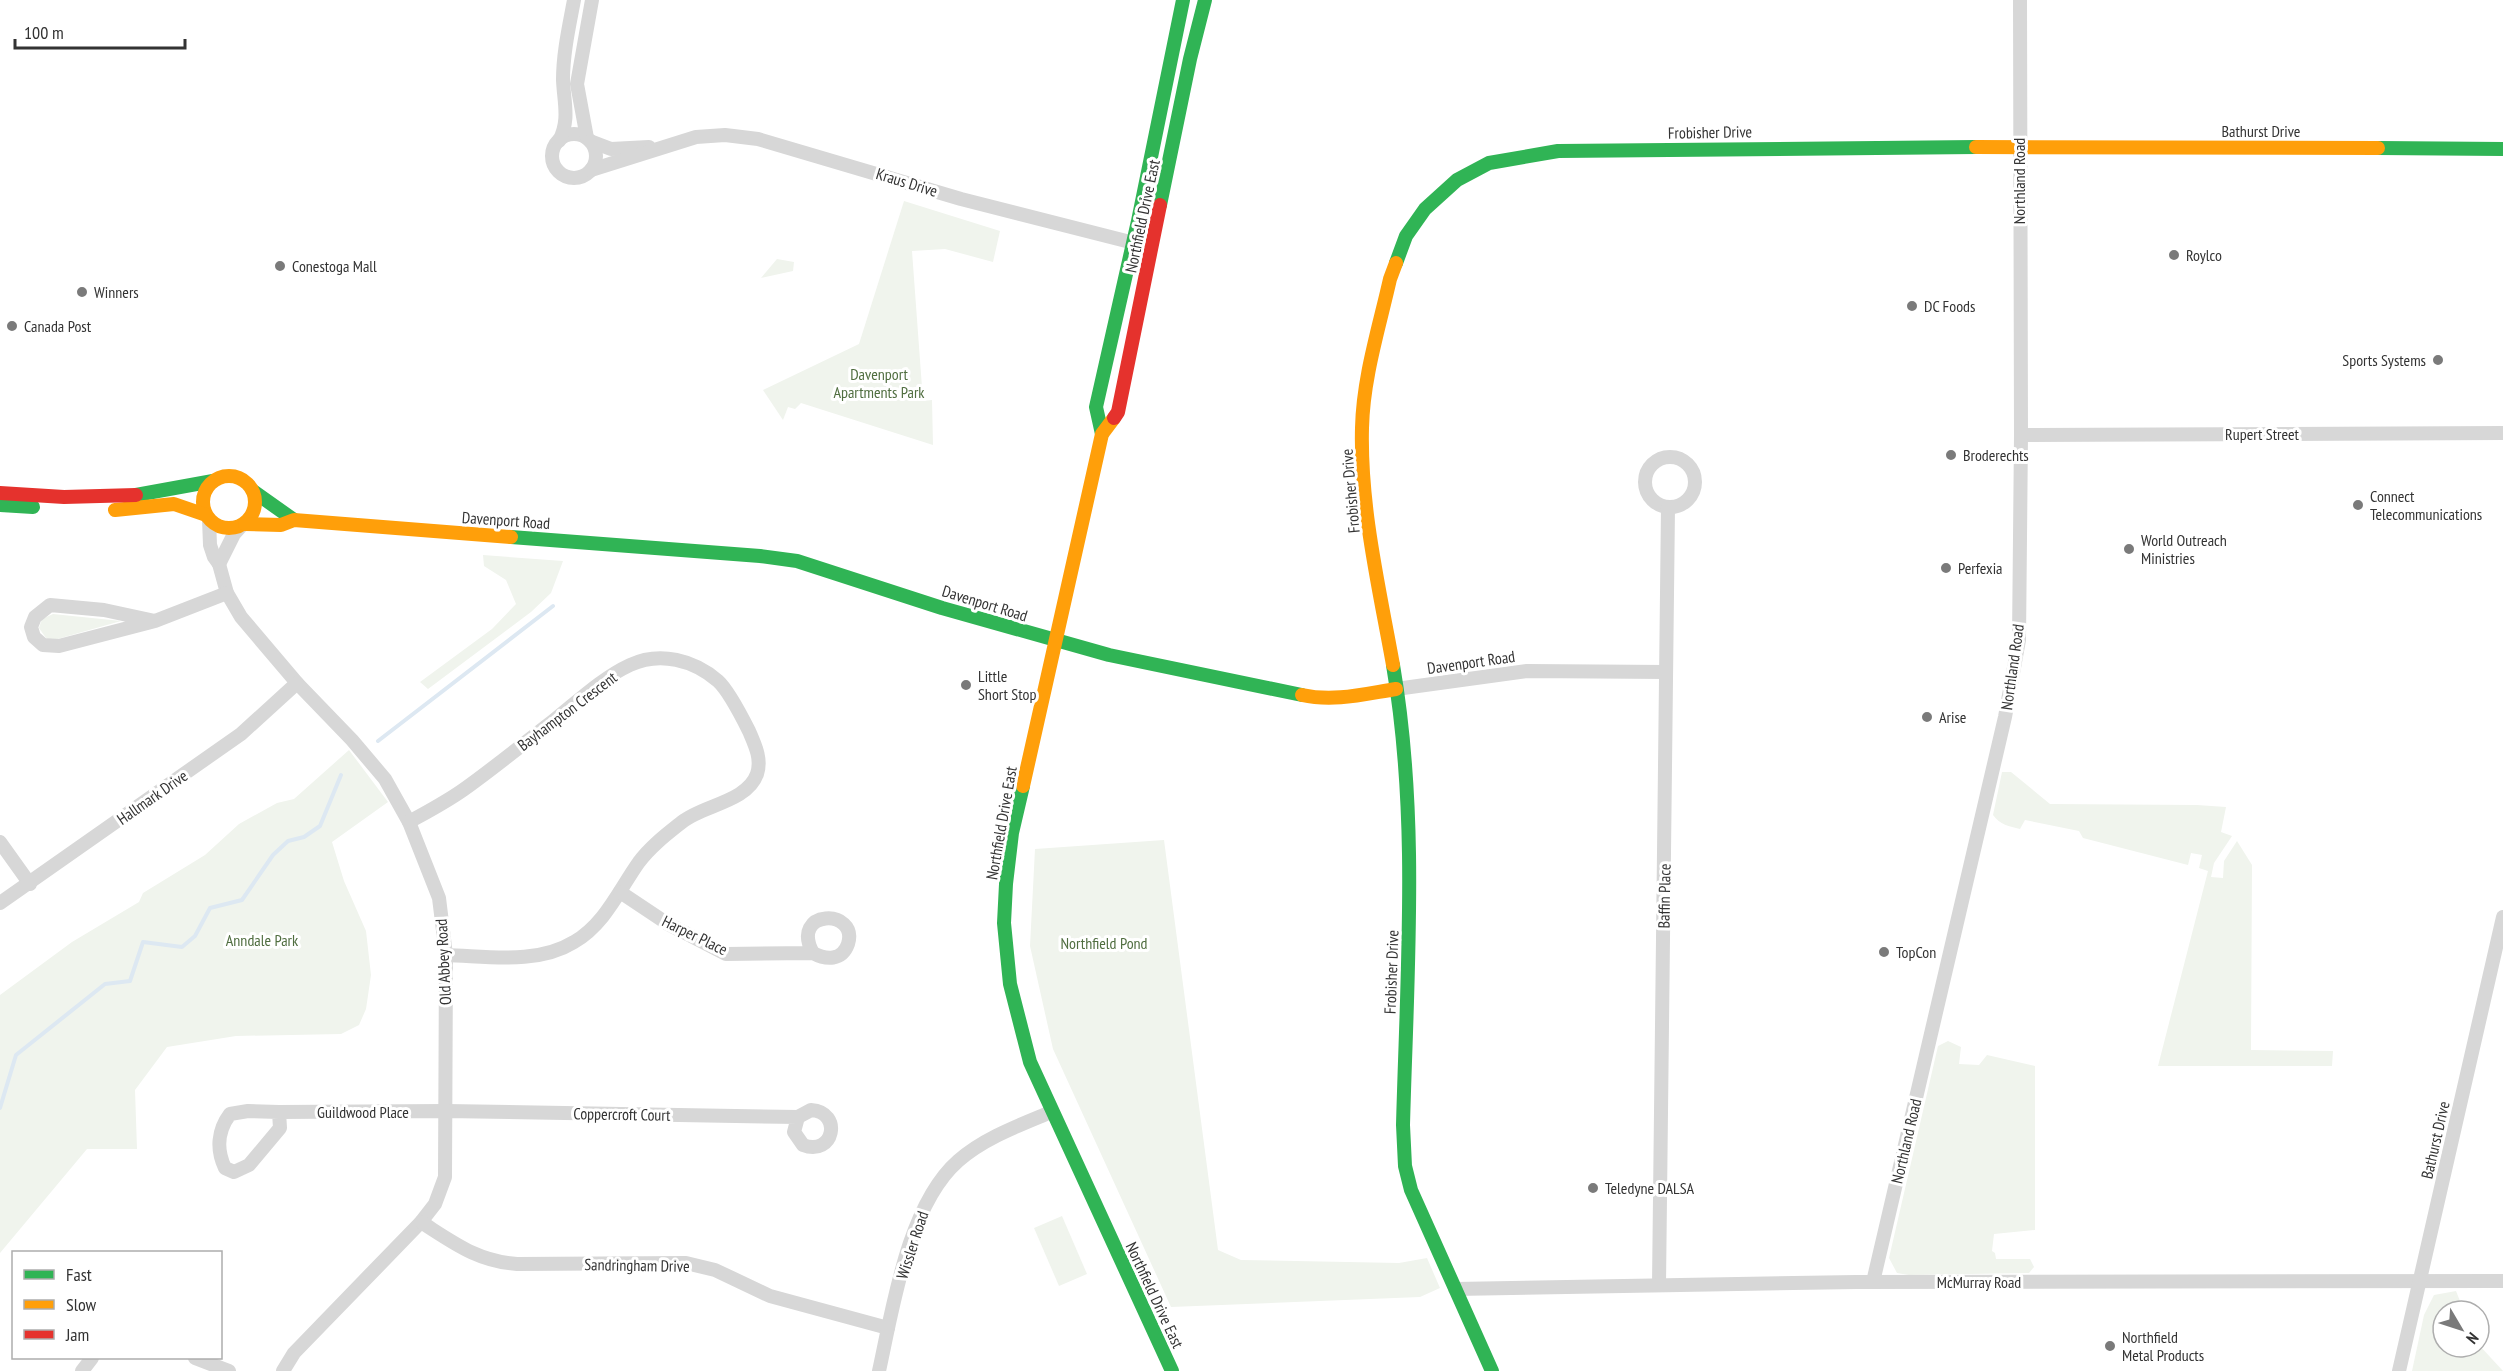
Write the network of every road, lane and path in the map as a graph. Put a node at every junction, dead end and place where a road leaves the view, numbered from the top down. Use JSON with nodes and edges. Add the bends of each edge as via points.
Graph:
{"nodes":[{"id":1,"x":574,"y":0,"type":"edge"},
{"id":2,"x":592,"y":0,"type":"edge"},
{"id":3,"x":1182,"y":0,"type":"edge"},
{"id":4,"x":1205,"y":0,"type":"edge"},
{"id":5,"x":2020,"y":0,"type":"edge"},
{"id":6,"x":589,"y":139,"type":"junction"},
{"id":7,"x":559,"y":141,"type":"junction"},
{"id":8,"x":2019,"y":146,"type":"junction"},
{"id":9,"x":660,"y":147,"type":"junction"},
{"id":10,"x":2503,"y":149,"type":"edge"},
{"id":11,"x":591,"y":170,"type":"junction"},
{"id":12,"x":1133,"y":243,"type":"junction"},
{"id":13,"x":1153,"y":247,"type":"junction"},
{"id":14,"x":2503,"y":433,"type":"edge"},
{"id":15,"x":1102,"y":434,"type":"junction"},
{"id":16,"x":2021,"y":435,"type":"junction"},
{"id":17,"x":213,"y":481,"type":"junction"},
{"id":18,"x":253,"y":491,"type":"junction"},
{"id":19,"x":0,"y":492,"type":"edge"},
{"id":20,"x":0,"y":505,"type":"edge"},
{"id":21,"x":1668,"y":507,"type":"dead end"},
{"id":22,"x":208,"y":517,"type":"junction"},
{"id":23,"x":294,"y":520,"type":"junction"},
{"id":24,"x":243,"y":524,"type":"junction"},
{"id":25,"x":219,"y":564,"type":"junction"},
{"id":26,"x":227,"y":594,"type":"junction"},
{"id":27,"x":155,"y":621,"type":"junction"},
{"id":28,"x":1057,"y":641,"type":"junction"},
{"id":29,"x":1666,"y":672,"type":"junction"},
{"id":30,"x":297,"y":683,"type":"junction"},
{"id":31,"x":1396,"y":690,"type":"junction"},
{"id":32,"x":409,"y":822,"type":"junction"},
{"id":33,"x":0,"y":842,"type":"edge"},
{"id":34,"x":30,"y":884,"type":"junction"},
{"id":35,"x":620,"y":892,"type":"junction"},
{"id":36,"x":0,"y":903,"type":"edge"},
{"id":37,"x":2502,"y":925,"type":"edge"},
{"id":38,"x":813,"y":952,"type":"dead end"},
{"id":39,"x":446,"y":955,"type":"junction"},
{"id":40,"x":446,"y":1111,"type":"junction"},
{"id":41,"x":279,"y":1112,"type":"junction"},
{"id":42,"x":1051,"y":1112,"type":"junction"},
{"id":43,"x":798,"y":1117,"type":"dead end"},
{"id":44,"x":421,"y":1222,"type":"junction"},
{"id":45,"x":2420,"y":1279,"type":"junction"},
{"id":46,"x":2503,"y":1281,"type":"edge"},
{"id":47,"x":1873,"y":1282,"type":"junction"},
{"id":48,"x":1659,"y":1285,"type":"junction"},
{"id":49,"x":1455,"y":1289,"type":"junction"},
{"id":50,"x":888,"y":1328,"type":"junction"},
{"id":51,"x":91,"y":1359,"type":"edge"},
{"id":52,"x":198,"y":1359,"type":"edge"},
{"id":53,"x":82,"y":1371,"type":"edge"},
{"id":54,"x":229,"y":1371,"type":"edge"},
{"id":55,"x":283,"y":1371,"type":"edge"},
{"id":56,"x":879,"y":1371,"type":"edge"},
{"id":57,"x":1172,"y":1371,"type":"edge"},
{"id":58,"x":1492,"y":1371,"type":"edge"},
{"id":59,"x":2399,"y":1371,"type":"edge"}],
"edges":[{"from":1,"to":7,"type":"street","via":[[563,81],[567,115]]},
{"from":2,"to":6,"type":"street","via":[[577,84]]},
{"from":3,"to":12,"type":"street","name":"Northfield Drive East"},
{"from":4,"to":13,"type":"street","name":"Northfield Drive East"},
{"from":5,"to":8,"type":"street","name":"Northland Road"},
{"from":6,"to":7,"type":"street","via":[[572,134]]},
{"from":6,"to":9,"type":"street","name":"Kraus Drive","via":[[611,149]]},
{"from":6,"to":11,"type":"street","via":[[596,154]]},
{"from":7,"to":11,"type":"street","via":[[553,157],[560,173],[575,178]]},
{"from":8,"to":10,"type":"street","name":"Bathurst Drive"},
{"from":8,"to":16,"type":"street","name":"Northland Road"},
{"from":8,"to":31,"type":"street","name":"Frobisher Drive","via":[[1558,151],[1489,163],[1457,180],[1425,209],[1406,236],[1390,279],[1366,384],[1362,452],[1369,529]]},
{"from":9,"to":11,"type":"street","name":"Kraus Drive"},
{"from":9,"to":12,"type":"street","name":"Kraus Drive","via":[[704,136],[758,139],[961,199]]},
{"from":12,"to":13,"type":"street","name":"Kraus Drive"},
{"from":12,"to":15,"type":"street","name":"Northfield Drive East","via":[[1096,407]]},
{"from":13,"to":15,"type":"street","name":"Northfield Drive East","via":[[1118,412]]},
{"from":14,"to":16,"type":"street","name":"Rupert Street"},
{"from":15,"to":28,"type":"street","name":"Northfield Drive East"},
{"from":16,"to":47,"type":"street","name":"Northland Road","via":[[2019,640],[2005,717]]},
{"from":17,"to":18,"type":"street","via":[[234,476]]},
{"from":17,"to":19,"type":"street","via":[[125,497]]},
{"from":17,"to":22,"type":"street","via":[[203,501]]},
{"from":18,"to":23,"type":"street"},
{"from":18,"to":24,"type":"street","via":[[254,512]]},
{"from":20,"to":22,"type":"street","via":[[120,510],[174,504]]},
{"from":21,"to":29,"type":"street","name":"Baffin Place"},
{"from":22,"to":24,"type":"street","via":[[224,528]]},
{"from":22,"to":25,"type":"street","name":"Old Abbey Road","via":[[210,545]]},
{"from":23,"to":24,"type":"street","name":"Davenport Road","via":[[281,525]]},
{"from":23,"to":28,"type":"street","name":"Davenport Road","via":[[788,560]]},
{"from":24,"to":25,"type":"street"},
{"from":25,"to":26,"type":"street","name":"Old Abbey Road"},
{"from":26,"to":27,"type":"street"},
{"from":26,"to":30,"type":"street","name":"Old Abbey Road","via":[[241,617]]},
{"from":27,"to":27,"type":"street","via":[[104,610],[50,605],[35,617],[31,627],[34,637],[43,645],[58,646]]},
{"from":28,"to":31,"type":"street","name":"Davenport Road","via":[[1308,697],[1343,698]]},
{"from":28,"to":42,"type":"street","name":"Northfield Drive East","via":[[1012,833],[1004,923],[1017,1019],[1029,1062]]},
{"from":29,"to":31,"type":"street","name":"Davenport Road","via":[[1527,671]]},
{"from":29,"to":48,"type":"street","name":"Baffin Place"},
{"from":30,"to":32,"type":"street","name":"Old Abbey Road","via":[[385,779]]},
{"from":30,"to":34,"type":"street","name":"Hallmark Drive","via":[[241,734]]},
{"from":31,"to":49,"type":"street","name":"Frobisher Drive","via":[[1412,849],[1402,1125],[1405,1166]]},
{"from":32,"to":35,"type":"street","name":"Bayhampton Crescent","via":[[462,791],[630,665],[670,657],[697,666],[719,682],[744,720],[758,755],[757,776],[736,795],[688,818],[657,842]]},
{"from":32,"to":39,"type":"street","name":"Old Abbey Road","via":[[439,898]]},
{"from":33,"to":34,"type":"street"},
{"from":34,"to":36,"type":"street","name":"Hallmark Drive"},
{"from":35,"to":38,"type":"street","name":"Harper Place","via":[[668,924],[726,954]]},
{"from":35,"to":39,"type":"street","name":"Bayhampton Crescent","via":[[597,924],[574,942],[551,952],[522,957]]},
{"from":37,"to":45,"type":"street","name":"Bathurst Drive"},
{"from":39,"to":40,"type":"street","name":"Old Abbey Road"},
{"from":40,"to":41,"type":"street","name":"Guildwood Place"},
{"from":40,"to":43,"type":"street","name":"Coppercroft Court"},
{"from":40,"to":44,"type":"street","name":"Old Abbey Road","via":[[445,1177],[435,1204]]},
{"from":41,"to":41,"type":"street","name":"Guildwood Place","via":[[230,1114],[221,1125],[220,1135],[225,1168],[234,1172],[249,1165],[280,1128]]},
{"from":42,"to":50,"type":"street","name":"Wissler Road","via":[[972,1150],[943,1176],[915,1227]]},
{"from":42,"to":57,"type":"street","name":"Northfield Drive East"},
{"from":44,"to":50,"type":"street","name":"Sandringham Drive","via":[[472,1254],[494,1262],[686,1263],[715,1270],[770,1296]]},
{"from":44,"to":55,"type":"street","name":"Old Abbey Road","via":[[294,1353]]},
{"from":45,"to":46,"type":"street","name":"McMurray Road"},
{"from":45,"to":47,"type":"street","name":"McMurray Road"},
{"from":45,"to":59,"type":"street","name":"Bathurst Drive"},
{"from":47,"to":48,"type":"street","name":"McMurray Road"},
{"from":48,"to":49,"type":"street","name":"McMurray Road"},
{"from":49,"to":58,"type":"street","name":"Frobisher Drive"},
{"from":50,"to":56,"type":"street","name":"Wissler Road"},
{"from":51,"to":53,"type":"street"},
{"from":52,"to":54,"type":"street"}]}
